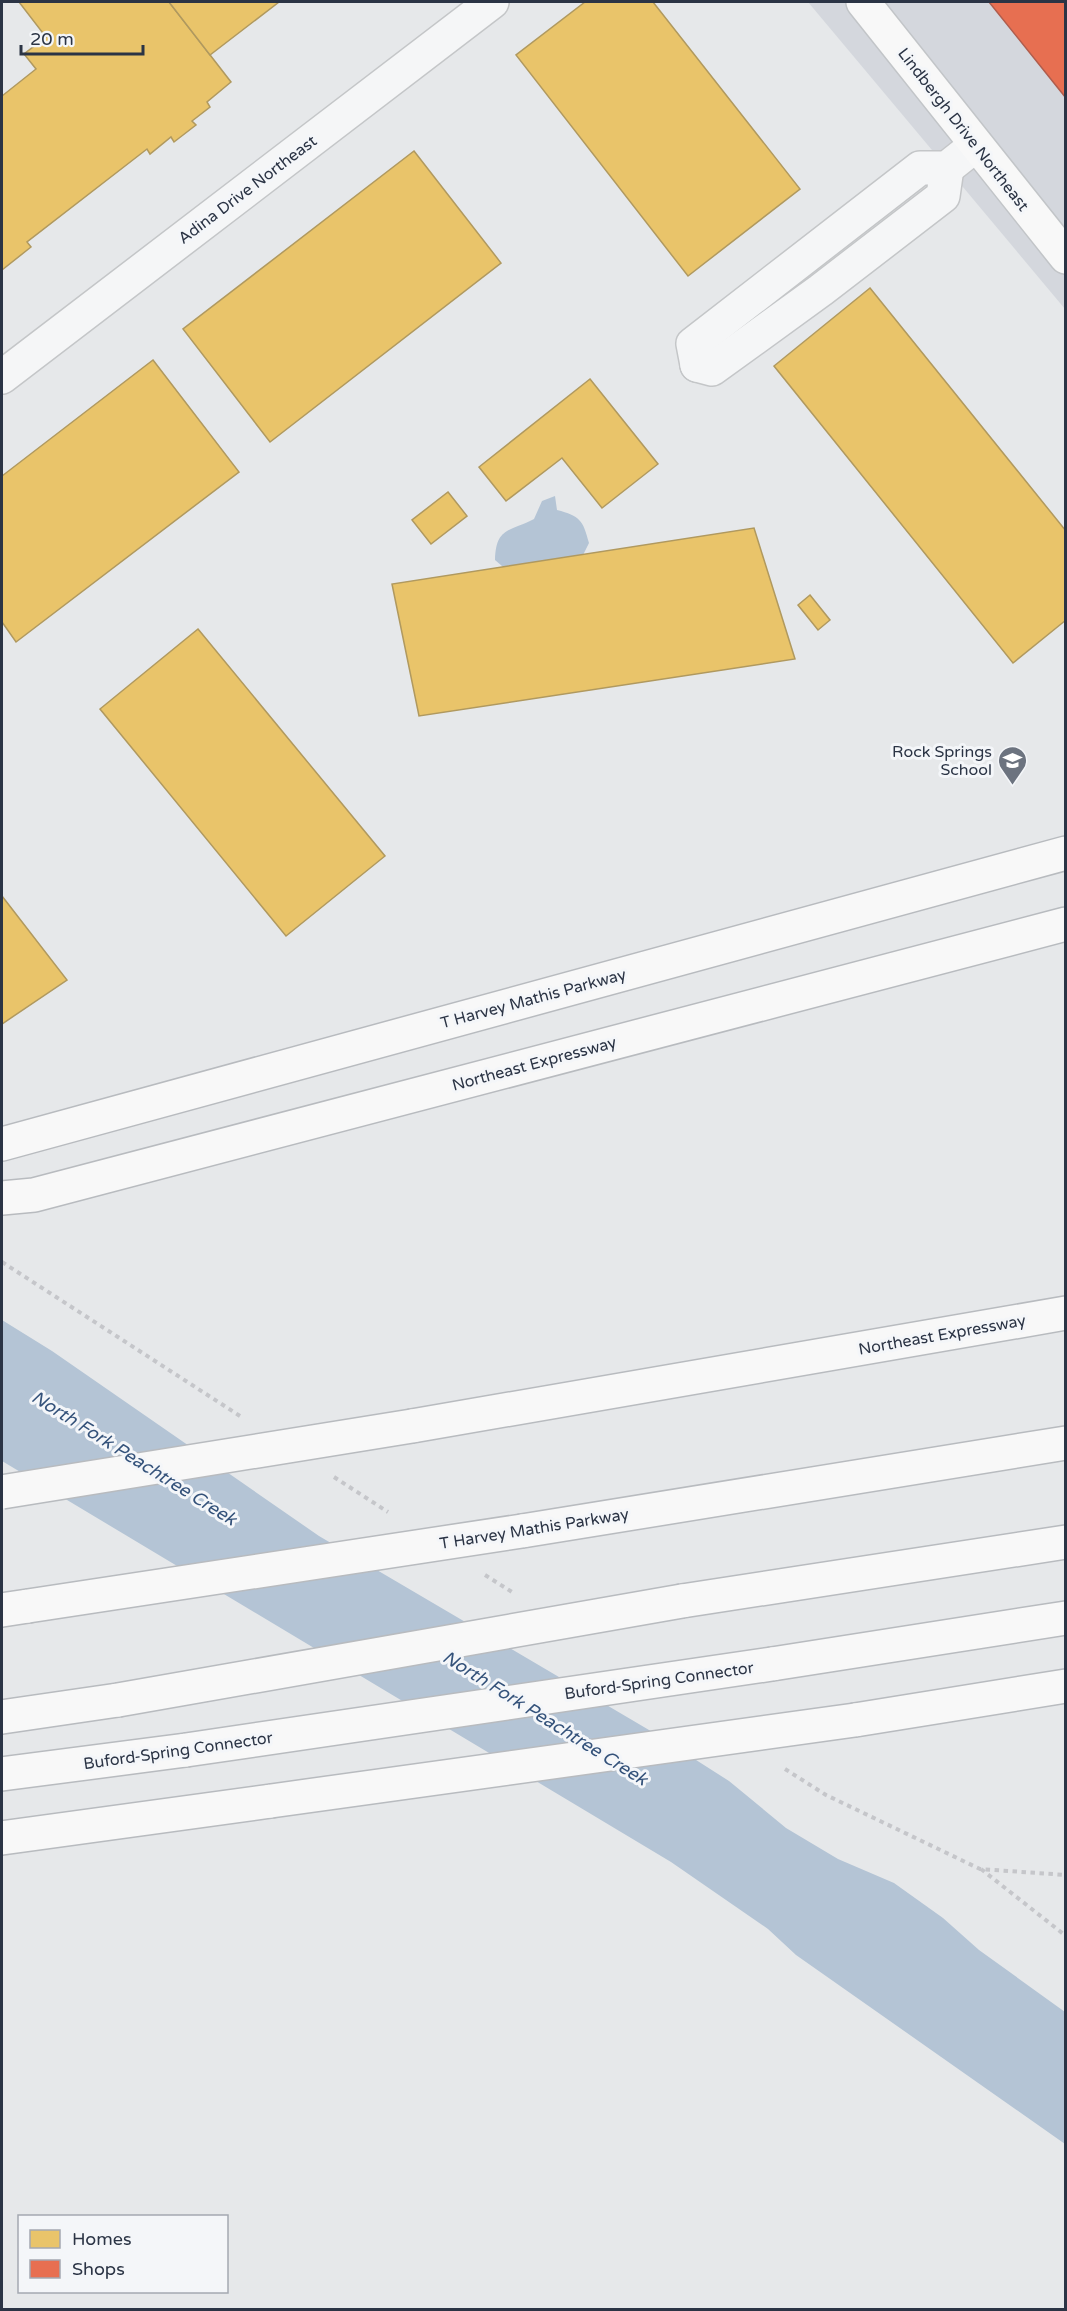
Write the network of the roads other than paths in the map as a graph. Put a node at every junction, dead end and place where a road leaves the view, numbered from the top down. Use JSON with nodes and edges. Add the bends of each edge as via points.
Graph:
{"nodes":[{"id":1,"x":492,"y":2,"type":"edge"},
{"id":2,"x":863,"y":2,"type":"edge"},
{"id":3,"x":976,"y":145,"type":"junction"},
{"id":4,"x":947,"y":168,"type":"junction"},
{"id":5,"x":1065,"y":257,"type":"edge"},
{"id":6,"x":799,"y":262,"type":"junction"},
{"id":7,"x":821,"y":290,"type":"junction"},
{"id":8,"x":2,"y":377,"type":"edge"},
{"id":9,"x":1065,"y":853,"type":"edge"},
{"id":10,"x":1065,"y":924,"type":"edge"},
{"id":11,"x":2,"y":1144,"type":"edge"},
{"id":12,"x":2,"y":1198,"type":"edge"},
{"id":13,"x":1065,"y":1313,"type":"edge"},
{"id":14,"x":1065,"y":1443,"type":"edge"},
{"id":15,"x":2,"y":1492,"type":"edge"},
{"id":16,"x":1065,"y":1542,"type":"edge"},
{"id":17,"x":15,"y":1608,"type":"edge"},
{"id":18,"x":1065,"y":1618,"type":"edge"},
{"id":19,"x":1065,"y":1686,"type":"edge"},
{"id":20,"x":2,"y":1717,"type":"edge"},
{"id":21,"x":2,"y":1774,"type":"edge"},
{"id":22,"x":2,"y":1838,"type":"edge"}],
"edges":[{"from":1,"to":8,"type":"street","name":"Adina Drive Northeast"},
{"from":2,"to":3,"type":"main road","name":"Lindbergh Drive Northeast"},
{"from":3,"to":4,"type":"street"},
{"from":3,"to":5,"type":"main road","name":"Lindbergh Drive Northeast"},
{"from":4,"to":6,"type":"street","via":[[920,168]]},
{"from":4,"to":7,"type":"street","via":[[943,196]]},
{"from":6,"to":7,"type":"street"},
{"from":6,"to":7,"type":"street","via":[[693,344],[691,369],[712,369]]},
{"from":9,"to":11,"type":"main road","name":"T Harvey Mathis Parkway"},
{"from":10,"to":12,"type":"main road","name":"Northeast Expressway","via":[[34,1195]]},
{"from":13,"to":15,"type":"main road","name":"Northeast Expressway","bridge":true},
{"from":14,"to":17,"type":"main road","name":"T Harvey Mathis Parkway","bridge":true},
{"from":16,"to":20,"type":"main road","bridge":true,"via":[[682,1601]]},
{"from":18,"to":21,"type":"main road","name":"Buford-Spring Connector","bridge":true},
{"from":19,"to":22,"type":"main road","bridge":true,"via":[[855,1720]]}]}
